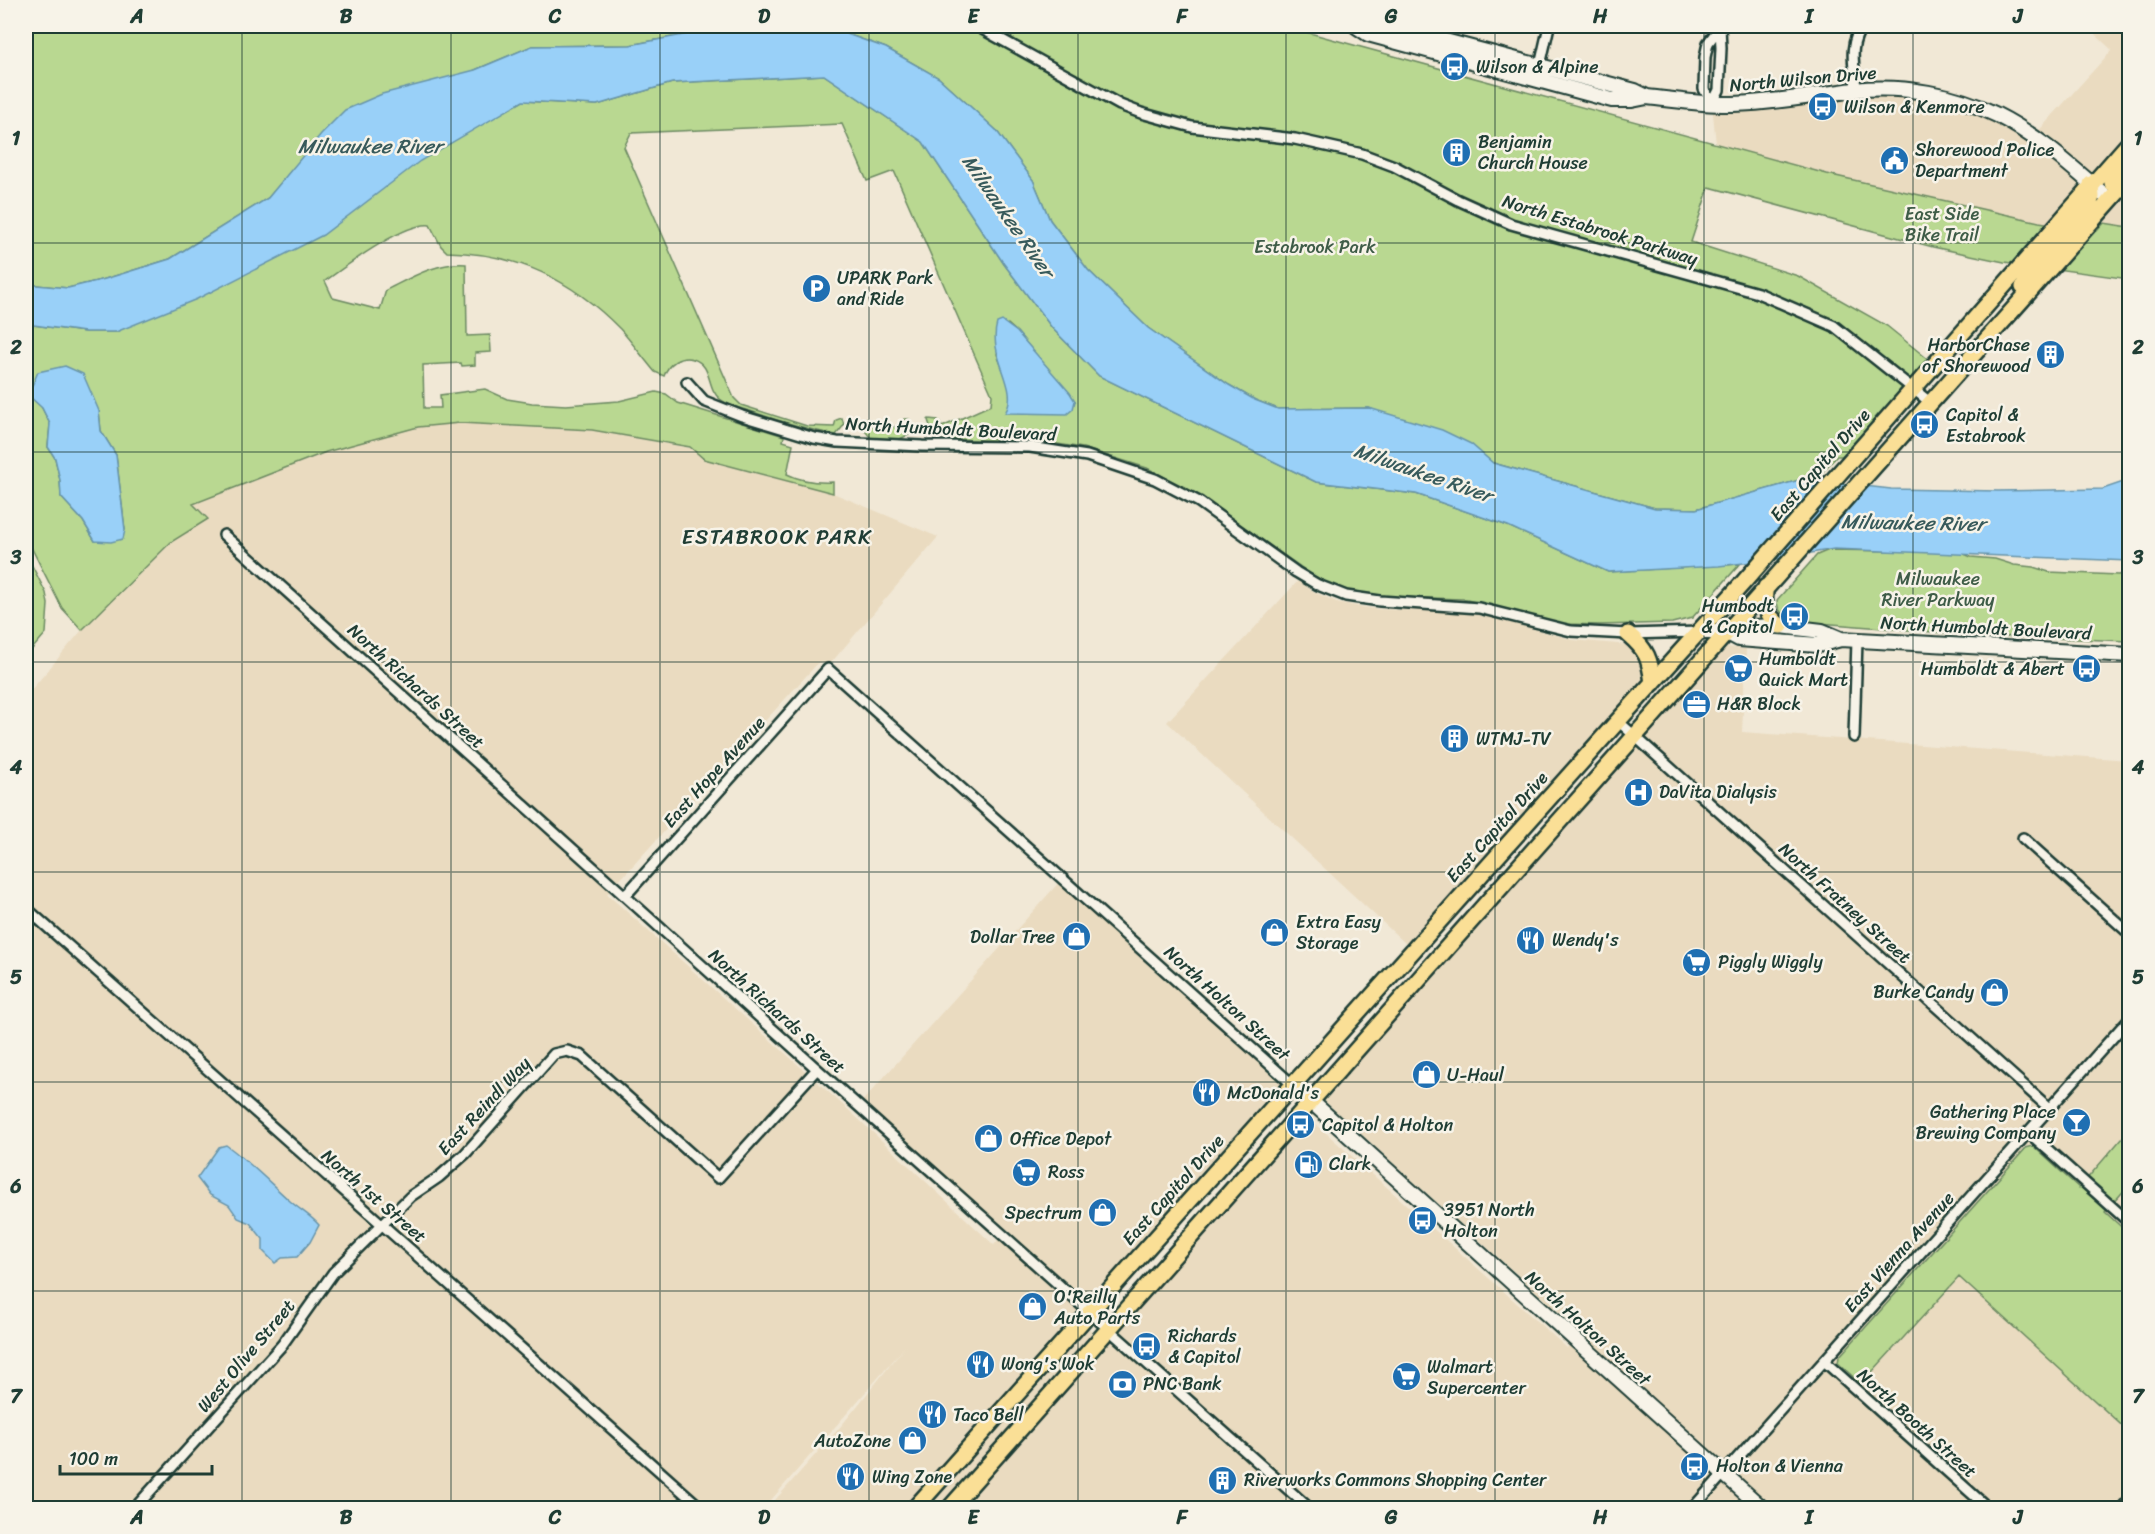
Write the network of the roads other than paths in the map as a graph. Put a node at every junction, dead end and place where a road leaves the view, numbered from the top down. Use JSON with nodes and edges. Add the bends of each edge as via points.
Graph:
{"nodes":[{"id":1,"x":977,"y":26,"type":"edge"},
{"id":2,"x":1356,"y":26,"type":"edge"},
{"id":3,"x":1549,"y":26,"type":"edge"},
{"id":4,"x":1720,"y":26,"type":"edge"},
{"id":5,"x":1863,"y":26,"type":"edge"},
{"id":6,"x":1390,"y":29,"type":"edge"},
{"id":7,"x":1538,"y":72,"type":"junction"},
{"id":8,"x":1857,"y":90,"type":"junction"},
{"id":9,"x":1712,"y":104,"type":"junction"},
{"id":10,"x":2130,"y":142,"type":"edge"},
{"id":11,"x":2130,"y":162,"type":"edge"},
{"id":12,"x":2130,"y":178,"type":"edge"},
{"id":13,"x":2091,"y":184,"type":"junction"},
{"id":14,"x":2110,"y":200,"type":"junction"},
{"id":15,"x":2020,"y":267,"type":"junction"},
{"id":16,"x":2005,"y":319,"type":"junction"},
{"id":17,"x":687,"y":382,"type":"dead end"},
{"id":18,"x":1914,"y":388,"type":"junction"},
{"id":19,"x":1931,"y":403,"type":"junction"},
{"id":20,"x":224,"y":535,"type":"dead end"},
{"id":21,"x":1766,"y":587,"type":"junction"},
{"id":22,"x":1780,"y":626,"type":"junction"},
{"id":23,"x":1700,"y":632,"type":"junction"},
{"id":24,"x":1726,"y":632,"type":"junction"},
{"id":25,"x":1628,"y":634,"type":"junction"},
{"id":26,"x":1841,"y":639,"type":"junction"},
{"id":27,"x":1857,"y":640,"type":"junction"},
{"id":28,"x":2130,"y":655,"type":"edge"},
{"id":29,"x":828,"y":669,"type":"joint"},
{"id":30,"x":1653,"y":682,"type":"junction"},
{"id":31,"x":1618,"y":721,"type":"junction"},
{"id":32,"x":1634,"y":735,"type":"junction"},
{"id":33,"x":1854,"y":737,"type":"dead end"},
{"id":34,"x":2023,"y":838,"type":"dead end"},
{"id":35,"x":625,"y":896,"type":"junction"},
{"id":36,"x":26,"y":909,"type":"edge"},
{"id":37,"x":2130,"y":934,"type":"edge"},
{"id":38,"x":2130,"y":1018,"type":"edge"},
{"id":39,"x":817,"y":1069,"type":"junction"},
{"id":40,"x":1293,"y":1085,"type":"junction"},
{"id":41,"x":1310,"y":1101,"type":"junction"},
{"id":42,"x":2049,"y":1108,"type":"junction"},
{"id":43,"x":2028,"y":1132,"type":"junction"},
{"id":44,"x":2130,"y":1223,"type":"edge"},
{"id":45,"x":382,"y":1225,"type":"junction"},
{"id":46,"x":1090,"y":1312,"type":"junction"},
{"id":47,"x":1108,"y":1329,"type":"junction"},
{"id":48,"x":1824,"y":1361,"type":"junction"},
{"id":49,"x":1724,"y":1474,"type":"junction"},
{"id":50,"x":2130,"y":1500,"type":"edge"},
{"id":51,"x":135,"y":1509,"type":"edge"},
{"id":52,"x":701,"y":1509,"type":"edge"},
{"id":53,"x":915,"y":1509,"type":"edge"},
{"id":54,"x":950,"y":1509,"type":"edge"},
{"id":55,"x":1309,"y":1509,"type":"edge"},
{"id":56,"x":1693,"y":1509,"type":"edge"},
{"id":57,"x":1762,"y":1509,"type":"edge"},
{"id":58,"x":1988,"y":1509,"type":"edge"},
{"id":59,"x":2121,"y":1509,"type":"edge"}],
"edges":[{"from":1,"to":18,"type":"street","name":"North Estabrook Parkway","via":[[1141,113],[1192,127],[1294,139],[1362,154],[1511,224],[1758,293],[1834,326]]},
{"from":2,"to":6,"type":"main road","name":"North Wilson Drive","via":[[1363,32]]},
{"from":3,"to":7,"type":"street"},
{"from":4,"to":9,"type":"street","via":[[1719,90]]},
{"from":4,"to":9,"type":"street","via":[[1708,43],[1705,57],[1704,89]]},
{"from":5,"to":8,"type":"street","via":[[1852,46]]},
{"from":6,"to":7,"type":"main road","name":"North Wilson Drive"},
{"from":7,"to":9,"type":"main road","name":"North Wilson Drive","via":[[1612,100],[1647,97]]},
{"from":8,"to":9,"type":"main road","name":"North Wilson Drive","via":[[1784,101]]},
{"from":8,"to":13,"type":"main road","name":"North Wilson Drive","via":[[1931,94],[1985,110],[2025,131]]},
{"from":10,"to":13,"type":"main road","name":"East Capitol Drive"},
{"from":11,"to":14,"type":"main road","via":[[2111,184]]},
{"from":12,"to":14,"type":"main road"},
{"from":13,"to":14,"type":"main road","name":"North Wilson Drive"},
{"from":13,"to":15,"type":"main road","name":"East Capitol Drive"},
{"from":13,"to":16,"type":"main road","via":[[2088,207],[2032,272]]},
{"from":14,"to":16,"type":"main road"},
{"from":15,"to":16,"type":"main road","via":[[2013,288],[1995,312],[1997,318]]},
{"from":15,"to":18,"type":"main road","name":"East Capitol Drive"},
{"from":16,"to":19,"type":"main road"},
{"from":17,"to":25,"type":"street","name":"North Humboldt Boulevard","via":[[704,401],[814,438],[922,446],[1030,447],[1087,456],[1155,479],[1199,502],[1296,572],[1346,596],[1462,605],[1571,631]]},
{"from":18,"to":19,"type":"street","name":"North Estabrook Parkway"},
{"from":18,"to":23,"type":"main road","name":"East Capitol Drive"},
{"from":19,"to":21,"type":"main road"},
{"from":20,"to":35,"type":"street","name":"North Richards Street"},
{"from":21,"to":22,"type":"main road","via":[[1765,607]]},
{"from":21,"to":24,"type":"main road"},
{"from":22,"to":24,"type":"main road","name":"North Humboldt Boulevard"},
{"from":22,"to":26,"type":"main road","name":"North Humboldt Boulevard","via":[[1822,631]]},
{"from":23,"to":24,"type":"main road","name":"North Humboldt Boulevard"},
{"from":23,"to":25,"type":"street","name":"North Humboldt Boulevard"},
{"from":23,"to":30,"type":"main road","name":"East Capitol Drive"},
{"from":24,"to":26,"type":"main road","name":"North Humboldt Boulevard","via":[[1740,639],[1818,645]]},
{"from":24,"to":32,"type":"main road"},
{"from":25,"to":30,"type":"main road","via":[[1646,651]]},
{"from":26,"to":27,"type":"main road","name":"North Humboldt Boulevard"},
{"from":27,"to":28,"type":"main road","name":"North Humboldt Boulevard"},
{"from":27,"to":33,"type":"street"},
{"from":29,"to":35,"type":"street","name":"East Hope Avenue"},
{"from":29,"to":40,"type":"street","name":"North Holton Street"},
{"from":30,"to":31,"type":"main road","name":"East Capitol Drive"},
{"from":31,"to":32,"type":"street","name":"North Fratney Street"},
{"from":31,"to":40,"type":"main road","name":"East Capitol Drive"},
{"from":32,"to":41,"type":"main road"},
{"from":32,"to":42,"type":"street","name":"North Fratney Street"},
{"from":34,"to":37,"type":"street"},
{"from":35,"to":39,"type":"street","name":"North Richards Street"},
{"from":36,"to":45,"type":"street","name":"North 1st Street"},
{"from":38,"to":42,"type":"street","name":"East Vienna Avenue"},
{"from":39,"to":45,"type":"street","name":"East Reindl Way","via":[[718,1178],[582,1056],[567,1051],[554,1054],[465,1154],[411,1196]]},
{"from":39,"to":46,"type":"street","name":"North Richards Street"},
{"from":40,"to":41,"type":"main road","name":"North Holton Street"},
{"from":40,"to":46,"type":"main road","name":"East Capitol Drive"},
{"from":41,"to":47,"type":"main road"},
{"from":41,"to":49,"type":"main road","name":"North Holton Street"},
{"from":42,"to":43,"type":"street","name":"East Vienna Avenue"},
{"from":43,"to":44,"type":"street"},
{"from":43,"to":48,"type":"street","name":"East Vienna Avenue"},
{"from":45,"to":51,"type":"street","name":"West Olive Street","via":[[333,1273],[282,1345]]},
{"from":45,"to":52,"type":"street","name":"North 1st Street"},
{"from":46,"to":47,"type":"street","name":"North Richards Street"},
{"from":46,"to":53,"type":"main road","name":"East Capitol Drive"},
{"from":47,"to":54,"type":"main road"},
{"from":47,"to":55,"type":"street","name":"North Richards Street"},
{"from":48,"to":49,"type":"street","name":"East Vienna Avenue"},
{"from":48,"to":58,"type":"street","name":"North Booth Street"},
{"from":49,"to":56,"type":"street","name":"East Vienna Avenue"},
{"from":49,"to":57,"type":"main road","name":"North Holton Street"},
{"from":50,"to":59,"type":"street"}]}
